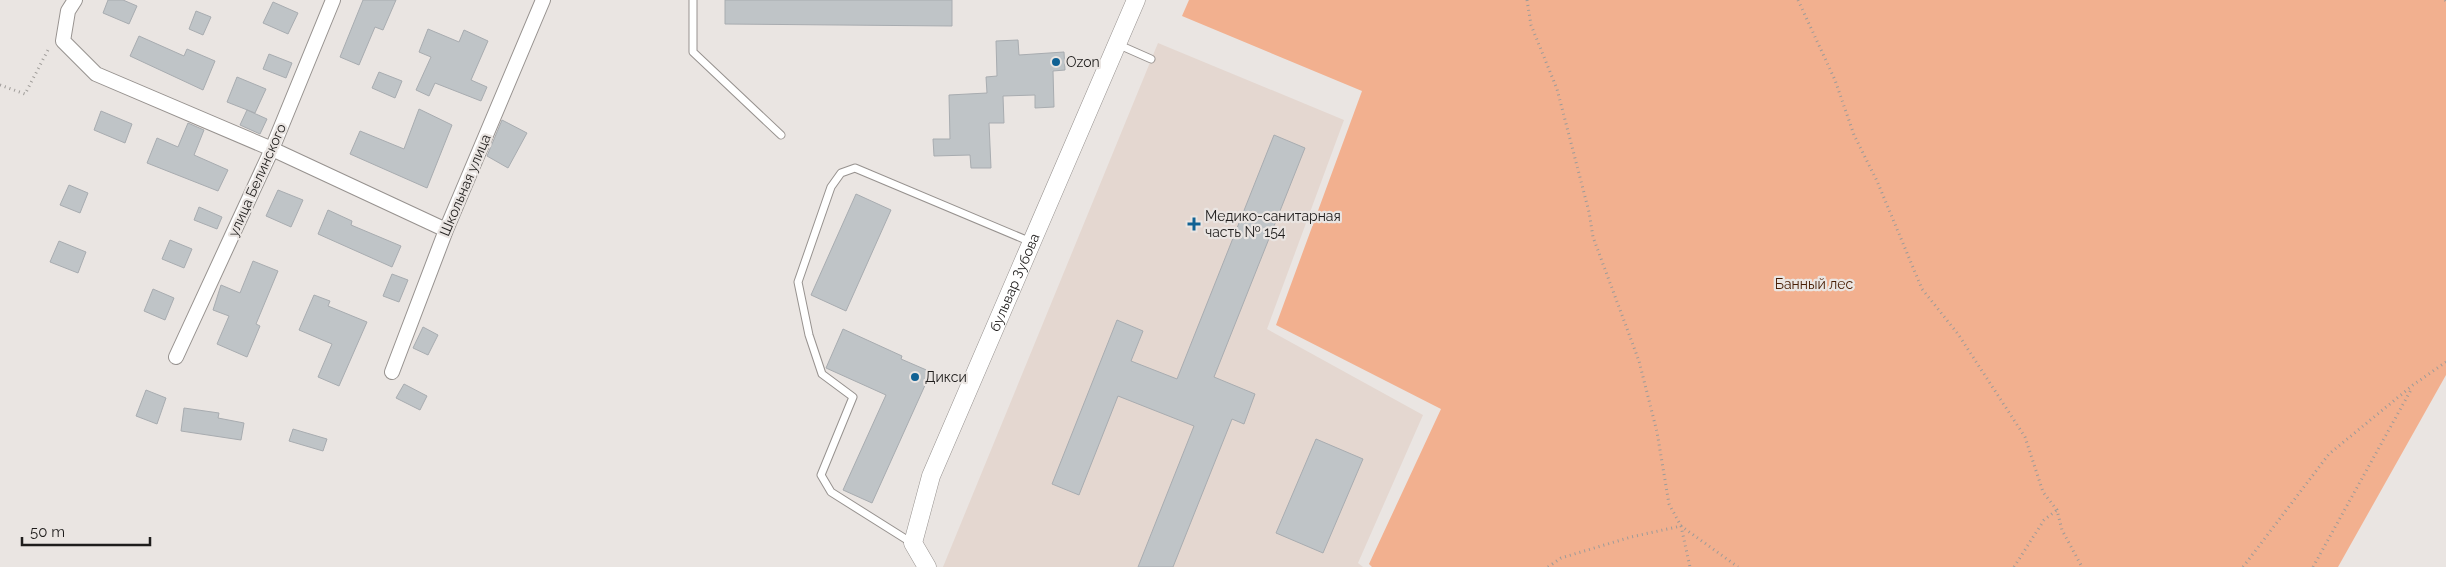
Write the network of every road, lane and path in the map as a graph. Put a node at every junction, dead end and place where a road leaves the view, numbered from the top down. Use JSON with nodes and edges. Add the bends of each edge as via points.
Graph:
{"nodes":[{"id":1,"x":75,"y":0,"type":"edge"},
{"id":2,"x":333,"y":0,"type":"edge"},
{"id":3,"x":543,"y":0,"type":"edge"},
{"id":4,"x":693,"y":0,"type":"edge"},
{"id":5,"x":1136,"y":0,"type":"edge"},
{"id":6,"x":1527,"y":0,"type":"edge"},
{"id":7,"x":1798,"y":0,"type":"edge"},
{"id":8,"x":57,"y":43,"type":"junction"},
{"id":9,"x":1117,"y":44,"type":"junction"},
{"id":10,"x":1151,"y":59,"type":"dead end"},
{"id":11,"x":0,"y":85,"type":"edge"},
{"id":12,"x":781,"y":135,"type":"dead end"},
{"id":13,"x":272,"y":149,"type":"junction"},
{"id":14,"x":446,"y":230,"type":"junction"},
{"id":15,"x":1030,"y":242,"type":"junction"},
{"id":16,"x":176,"y":357,"type":"dead end"},
{"id":17,"x":2446,"y":362,"type":"edge"},
{"id":18,"x":392,"y":372,"type":"dead end"},
{"id":19,"x":2413,"y":385,"type":"junction"},
{"id":20,"x":2057,"y":510,"type":"junction"},
{"id":21,"x":1680,"y":526,"type":"junction"},
{"id":22,"x":913,"y":543,"type":"junction"},
{"id":23,"x":927,"y":567,"type":"edge"},
{"id":24,"x":1548,"y":567,"type":"edge"},
{"id":25,"x":1690,"y":567,"type":"edge"},
{"id":26,"x":1738,"y":567,"type":"edge"},
{"id":27,"x":2014,"y":567,"type":"edge"},
{"id":28,"x":2082,"y":567,"type":"edge"},
{"id":29,"x":2243,"y":567,"type":"edge"},
{"id":30,"x":2314,"y":567,"type":"edge"}],
"edges":[{"from":1,"to":8,"type":"street"},
{"from":2,"to":13,"type":"street","name":"улица Белинского"},
{"from":3,"to":14,"type":"street","name":"Школьная улица"},
{"from":4,"to":12,"type":"lane","via":[[694,52]]},
{"from":5,"to":9,"type":"street","name":"бульвар Зубова"},
{"from":6,"to":21,"type":"path","via":[[1531,25],[1557,89],[1593,237],[1639,361],[1657,432],[1669,504]]},
{"from":7,"to":20,"type":"path","via":[[1922,288],[1958,334],[2026,437],[2043,492]]},
{"from":8,"to":11,"type":"path","via":[[25,94]]},
{"from":8,"to":13,"type":"street","via":[[96,74]]},
{"from":9,"to":10,"type":"lane"},
{"from":9,"to":15,"type":"street","name":"бульвар Зубова"},
{"from":13,"to":14,"type":"street"},
{"from":13,"to":16,"type":"street","name":"улица Белинского"},
{"from":14,"to":18,"type":"street","name":"Школьная улица"},
{"from":15,"to":22,"type":"street","name":"бульвар Зубова","via":[[931,476]]},
{"from":15,"to":22,"type":"lane","via":[[855,168],[840,173],[831,187],[798,282],[809,335],[822,374],[853,397],[821,474],[831,492]]},
{"from":17,"to":19,"type":"path"},
{"from":19,"to":29,"type":"path","via":[[2329,454]]},
{"from":19,"to":30,"type":"path"},
{"from":20,"to":27,"type":"path","via":[[2044,520]]},
{"from":20,"to":28,"type":"path","via":[[2062,530]]},
{"from":21,"to":24,"type":"path","via":[[1631,536],[1561,558]]},
{"from":21,"to":25,"type":"path"},
{"from":21,"to":26,"type":"path"},
{"from":22,"to":23,"type":"street"}]}
